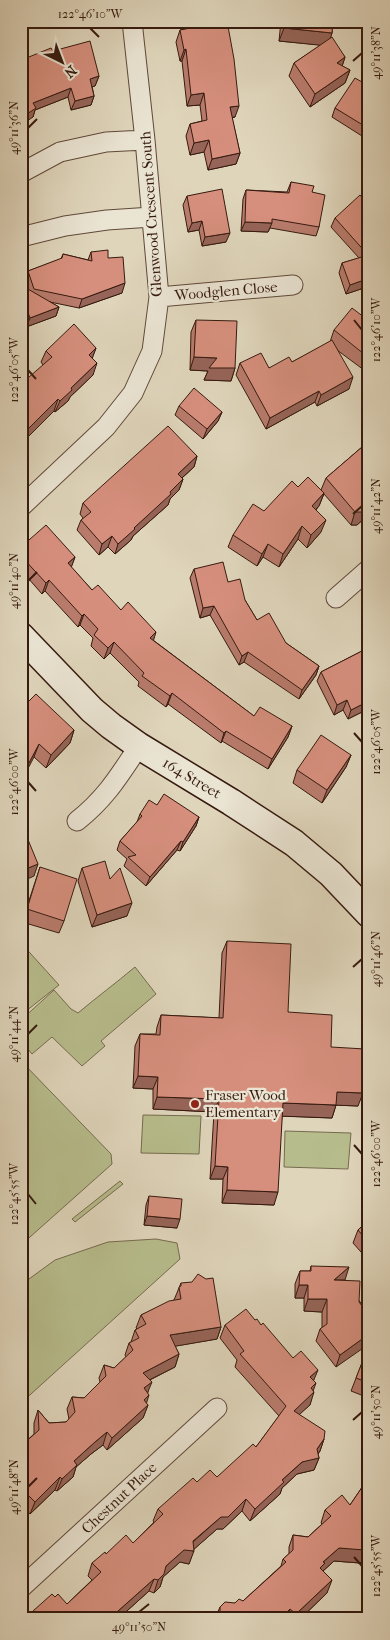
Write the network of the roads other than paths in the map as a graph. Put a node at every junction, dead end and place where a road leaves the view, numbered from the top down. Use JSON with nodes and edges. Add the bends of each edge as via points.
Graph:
{"nodes":[{"id":1,"x":132,"y":21,"type":"edge"},
{"id":2,"x":145,"y":140,"type":"junction"},
{"id":3,"x":21,"y":173,"type":"edge"},
{"id":4,"x":152,"y":217,"type":"junction"},
{"id":5,"x":21,"y":237,"type":"edge"},
{"id":6,"x":293,"y":285,"type":"dead end"},
{"id":7,"x":158,"y":297,"type":"junction"},
{"id":8,"x":21,"y":507,"type":"edge"},
{"id":9,"x":369,"y":569,"type":"edge"},
{"id":10,"x":336,"y":598,"type":"dead end"},
{"id":11,"x":21,"y":636,"type":"edge"},
{"id":12,"x":139,"y":746,"type":"junction"},
{"id":13,"x":77,"y":821,"type":"dead end"},
{"id":14,"x":369,"y":914,"type":"edge"},
{"id":15,"x":217,"y":1408,"type":"dead end"},
{"id":16,"x":21,"y":1588,"type":"edge"}],
"edges":[{"from":1,"to":2,"type":"street","name":"Glenwood Crescent South"},
{"from":2,"to":3,"type":"street","via":[[106,142],[60,152]]},
{"from":2,"to":4,"type":"street","name":"Glenwood Crescent South"},
{"from":4,"to":5,"type":"street","via":[[65,226]]},
{"from":4,"to":7,"type":"street","name":"Glenwood Crescent South"},
{"from":6,"to":7,"type":"street","name":"Woodglen Close"},
{"from":7,"to":8,"type":"street","name":"Glenwood Crescent South","via":[[152,351],[133,393],[106,427]]},
{"from":9,"to":10,"type":"street"},
{"from":11,"to":12,"type":"street","name":"164 Street","via":[[92,710]]},
{"from":12,"to":13,"type":"street","via":[[107,794]]},
{"from":12,"to":14,"type":"street","name":"164 Street","via":[[294,843],[331,874]]},
{"from":15,"to":16,"type":"street","name":"Chestnut Place"}]}
